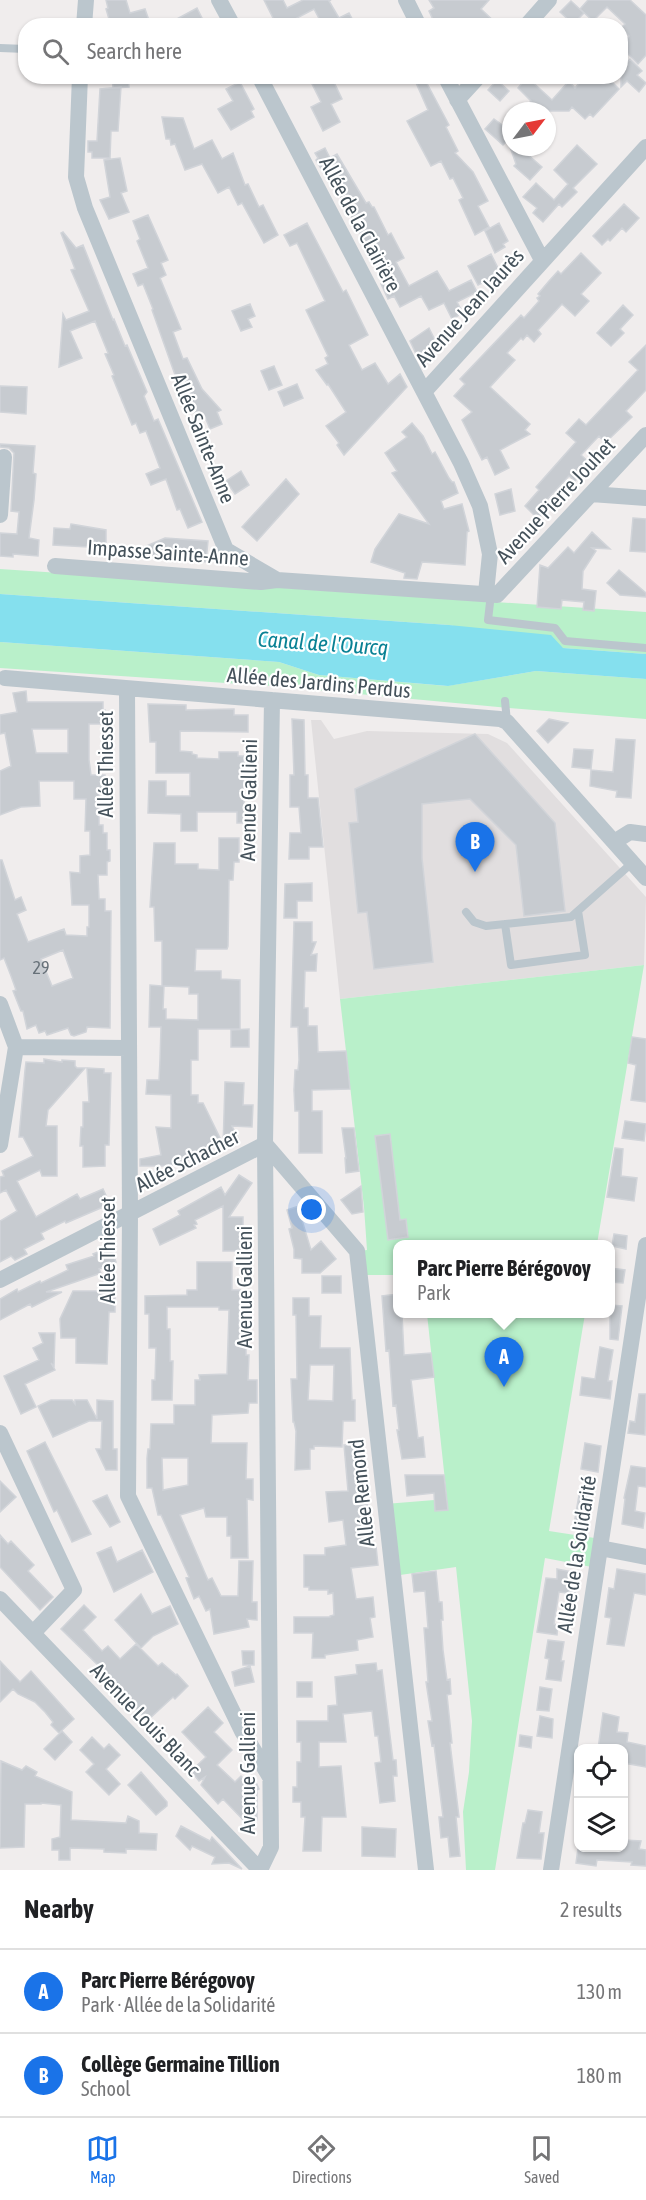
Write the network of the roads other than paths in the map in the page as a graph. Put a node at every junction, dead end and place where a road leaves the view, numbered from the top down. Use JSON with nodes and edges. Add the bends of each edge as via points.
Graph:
{"nodes":[{"id":1,"x":86,"y":0,"type":"edge"},
{"id":2,"x":219,"y":0,"type":"edge"},
{"id":3,"x":405,"y":0,"type":"edge"},
{"id":4,"x":549,"y":0,"type":"edge"},
{"id":5,"x":85,"y":18,"type":"edge"},
{"id":6,"x":229,"y":18,"type":"edge"},
{"id":7,"x":415,"y":18,"type":"edge"},
{"id":8,"x":533,"y":18,"type":"edge"},
{"id":9,"x":0,"y":48,"type":"edge"},
{"id":10,"x":18,"y":49,"type":"edge"},
{"id":11,"x":80,"y":84,"type":"edge"},
{"id":12,"x":263,"y":84,"type":"edge"},
{"id":13,"x":449,"y":84,"type":"edge"},
{"id":14,"x":472,"y":84,"type":"edge"},
{"id":15,"x":457,"y":100,"type":"junction"},
{"id":16,"x":646,"y":147,"type":"edge"},
{"id":17,"x":542,"y":260,"type":"junction"},
{"id":18,"x":424,"y":392,"type":"junction"},
{"id":19,"x":646,"y":435,"type":"edge"},
{"id":20,"x":4,"y":457,"type":"dead end"},
{"id":21,"x":591,"y":494,"type":"junction"},
{"id":22,"x":646,"y":498,"type":"edge"},
{"id":23,"x":0,"y":515,"type":"edge"},
{"id":24,"x":55,"y":566,"type":"dead end"},
{"id":25,"x":277,"y":580,"type":"junction"},
{"id":26,"x":492,"y":594,"type":"junction"},
{"id":27,"x":646,"y":648,"type":"edge"},
{"id":28,"x":5,"y":678,"type":"dead end"},
{"id":29,"x":127,"y":689,"type":"junction"},
{"id":30,"x":272,"y":700,"type":"junction"},
{"id":31,"x":505,"y":701,"type":"dead end"},
{"id":32,"x":507,"y":722,"type":"junction"},
{"id":33,"x":646,"y":834,"type":"edge"},
{"id":34,"x":614,"y":842,"type":"junction"},
{"id":35,"x":632,"y":863,"type":"junction"},
{"id":36,"x":646,"y":878,"type":"edge"},
{"id":37,"x":578,"y":911,"type":"junction"},
{"id":38,"x":466,"y":912,"type":"dead end"},
{"id":39,"x":505,"y":924,"type":"junction"},
{"id":40,"x":0,"y":1004,"type":"edge"},
{"id":41,"x":16,"y":1047,"type":"junction"},
{"id":42,"x":128,"y":1048,"type":"junction"},
{"id":43,"x":265,"y":1144,"type":"junction"},
{"id":44,"x":0,"y":1145,"type":"edge"},
{"id":45,"x":130,"y":1214,"type":"junction"},
{"id":46,"x":646,"y":1245,"type":"edge"},
{"id":47,"x":0,"y":1280,"type":"edge"},
{"id":48,"x":0,"y":1433,"type":"edge"},
{"id":49,"x":600,"y":1548,"type":"junction"},
{"id":50,"x":646,"y":1557,"type":"edge"},
{"id":51,"x":0,"y":1599,"type":"edge"},
{"id":52,"x":33,"y":1633,"type":"junction"},
{"id":53,"x":270,"y":1777,"type":"junction"},
{"id":54,"x":260,"y":1870,"type":"edge"},
{"id":55,"x":426,"y":1870,"type":"edge"},
{"id":56,"x":551,"y":1870,"type":"edge"}],
"edges":[{"from":1,"to":5,"type":"street"},
{"from":2,"to":6,"type":"street"},
{"from":3,"to":7,"type":"street"},
{"from":4,"to":8,"type":"street"},
{"from":9,"to":10,"type":"lane"},
{"from":11,"to":25,"type":"street","name":"Allée Sainte-Anne","via":[[76,177],[85,208],[226,550]]},
{"from":12,"to":18,"type":"street","name":"Allée de la Clairière"},
{"from":13,"to":15,"type":"street"},
{"from":14,"to":15,"type":"street"},
{"from":15,"to":17,"type":"street"},
{"from":16,"to":17,"type":"street","name":"Avenue Jean Jaurès"},
{"from":17,"to":18,"type":"street","name":"Avenue Jean Jaurès"},
{"from":18,"to":26,"type":"street","name":"Avenue Jean Jaurès","via":[[480,506],[490,554]]},
{"from":19,"to":21,"type":"street","name":"Avenue Pierre Jouhet"},
{"from":20,"to":23,"type":"street"},
{"from":21,"to":22,"type":"street"},
{"from":21,"to":26,"type":"street","name":"Avenue Pierre Jouhet"},
{"from":24,"to":25,"type":"street","name":"Impasse Sainte-Anne","via":[[261,582]]},
{"from":25,"to":26,"type":"street","name":"Allée Sainte-Anne"},
{"from":26,"to":27,"type":"lane","via":[[488,621],[555,628],[565,641]]},
{"from":28,"to":29,"type":"street","name":"Allée des Jardins Perdus"},
{"from":29,"to":30,"type":"street","name":"Allée des Jardins Perdus"},
{"from":29,"to":42,"type":"street","name":"Allée Thiesset"},
{"from":30,"to":32,"type":"street","name":"Allée des Jardins Perdus"},
{"from":30,"to":43,"type":"street","name":"Avenue Gallieni"},
{"from":31,"to":32,"type":"lane"},
{"from":32,"to":34,"type":"street"},
{"from":33,"to":34,"type":"street","via":[[630,832]]},
{"from":34,"to":35,"type":"street"},
{"from":35,"to":36,"type":"street"},
{"from":35,"to":37,"type":"lane"},
{"from":37,"to":39,"type":"lane","via":[[571,917]]},
{"from":37,"to":39,"type":"lane","via":[[585,955],[511,965]]},
{"from":38,"to":39,"type":"lane","via":[[474,922],[486,926]]},
{"from":40,"to":41,"type":"street"},
{"from":41,"to":42,"type":"street"},
{"from":41,"to":44,"type":"street"},
{"from":42,"to":45,"type":"street","name":"Allée Thiesset"},
{"from":43,"to":45,"type":"street","name":"Allée Schacher"},
{"from":43,"to":53,"type":"street","name":"Avenue Gallieni"},
{"from":43,"to":55,"type":"street","name":"Allée Remond","via":[[357,1251]]},
{"from":45,"to":47,"type":"street","name":"Allée Schacher"},
{"from":45,"to":53,"type":"street","name":"Allée Thiesset","via":[[128,1496],[242,1731]]},
{"from":46,"to":49,"type":"street","name":"Allée de la Solidarité"},
{"from":48,"to":52,"type":"street","via":[[74,1590]]},
{"from":49,"to":50,"type":"street"},
{"from":49,"to":56,"type":"street","name":"Allée de la Solidarité"},
{"from":51,"to":52,"type":"street","name":"Avenue Louis Blanc"},
{"from":52,"to":54,"type":"street","name":"Avenue Louis Blanc"},
{"from":53,"to":54,"type":"street","name":"Avenue Gallieni","via":[[271,1847]]}]}
